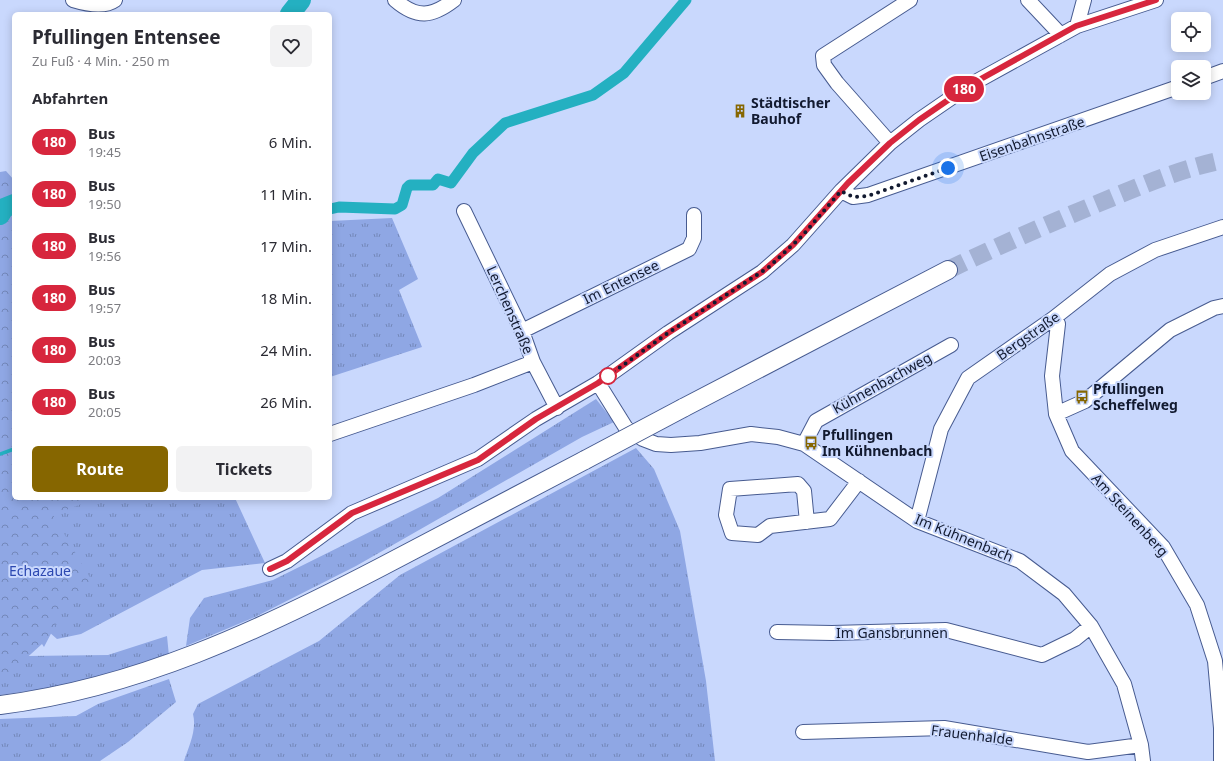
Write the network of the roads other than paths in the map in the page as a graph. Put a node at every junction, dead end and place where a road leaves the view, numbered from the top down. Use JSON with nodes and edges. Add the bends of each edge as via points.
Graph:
{"nodes":[{"id":1,"x":73,"y":0,"type":"edge"},
{"id":2,"x":395,"y":0,"type":"edge"},
{"id":3,"x":454,"y":0,"type":"edge"},
{"id":4,"x":910,"y":0,"type":"edge"},
{"id":5,"x":1028,"y":0,"type":"edge"},
{"id":6,"x":1084,"y":0,"type":"edge"},
{"id":7,"x":1156,"y":0,"type":"edge"},
{"id":8,"x":112,"y":6,"type":"edge"},
{"id":9,"x":1076,"y":26,"type":"junction"},
{"id":10,"x":1061,"y":35,"type":"junction"},
{"id":11,"x":1223,"y":71,"type":"edge"},
{"id":12,"x":1211,"y":75,"type":"edge"},
{"id":13,"x":1171,"y":89,"type":"edge"},
{"id":14,"x":890,"y":143,"type":"junction"},
{"id":15,"x":841,"y":191,"type":"junction"},
{"id":16,"x":464,"y":211,"type":"dead end"},
{"id":17,"x":694,"y":215,"type":"dead end"},
{"id":18,"x":1223,"y":228,"type":"edge"},
{"id":19,"x":948,"y":270,"type":"tunnel mouth"},
{"id":20,"x":1223,"y":306,"type":"edge"},
{"id":21,"x":1054,"y":318,"type":"junction"},
{"id":22,"x":522,"y":331,"type":"junction"},
{"id":23,"x":951,"y":345,"type":"dead end"},
{"id":24,"x":533,"y":362,"type":"junction"},
{"id":25,"x":598,"y":383,"type":"junction"},
{"id":26,"x":557,"y":408,"type":"junction"},
{"id":27,"x":1056,"y":414,"type":"junction"},
{"id":28,"x":332,"y":433,"type":"edge"},
{"id":29,"x":804,"y":444,"type":"junction"},
{"id":30,"x":859,"y":481,"type":"junction"},
{"id":31,"x":917,"y":521,"type":"junction"},
{"id":32,"x":807,"y":522,"type":"junction"},
{"id":33,"x":270,"y":569,"type":"dead end"},
{"id":34,"x":1092,"y":626,"type":"junction"},
{"id":35,"x":777,"y":632,"type":"dead end"},
{"id":36,"x":0,"y":704,"type":"edge"},
{"id":37,"x":803,"y":732,"type":"dead end"},
{"id":38,"x":1141,"y":745,"type":"junction"},
{"id":39,"x":1143,"y":761,"type":"edge"},
{"id":40,"x":1221,"y":761,"type":"edge"}],
"edges":[{"from":1,"to":8,"type":"street","via":[[84,4]]},
{"from":2,"to":3,"type":"street","via":[[400,5],[421,14],[440,11]]},
{"from":4,"to":14,"type":"street","via":[[823,56],[824,65],[837,83]]},
{"from":5,"to":10,"type":"street"},
{"from":6,"to":9,"type":"street"},
{"from":7,"to":9,"type":"street"},
{"from":9,"to":10,"type":"street"},
{"from":10,"to":14,"type":"street","via":[[970,85]]},
{"from":11,"to":12,"type":"street"},
{"from":13,"to":15,"type":"street","name":"Eisenbahnstraße","via":[[868,196],[853,197]]},
{"from":14,"to":15,"type":"street"},
{"from":15,"to":25,"type":"street","via":[[798,241],[769,267],[668,333]]},
{"from":16,"to":22,"type":"street","name":"Lerchenstraße"},
{"from":17,"to":22,"type":"street","name":"Im Entensee","via":[[694,238],[689,249]]},
{"from":18,"to":21,"type":"street","name":"Bergstraße","via":[[1155,250],[1110,274]]},
{"from":19,"to":36,"type":"main road","bridge":true,"via":[[330,594],[263,626],[207,651],[113,682],[39,699]]},
{"from":20,"to":27,"type":"street","via":[[1170,330],[1085,401]]},
{"from":21,"to":27,"type":"street","name":"Am Steinenberg","via":[[1058,324],[1052,376]]},
{"from":21,"to":31,"type":"street","name":"Bergstraße","via":[[968,378],[941,429]]},
{"from":22,"to":24,"type":"street","name":"Lerchenstraße"},
{"from":23,"to":29,"type":"street","name":"Kühnenbachweg","via":[[816,421]]},
{"from":24,"to":26,"type":"street","name":"Lerchenstraße"},
{"from":24,"to":28,"type":"street"},
{"from":25,"to":26,"type":"street"},
{"from":25,"to":29,"type":"street","name":"Im Kühnenbach","via":[[626,428],[656,444],[700,443],[751,434],[778,437]]},
{"from":26,"to":33,"type":"street","via":[[536,419],[478,460],[352,513],[287,561]]},
{"from":27,"to":40,"type":"street","name":"Am Steinenberg","via":[[1072,451],[1163,547],[1197,605],[1215,661]]},
{"from":29,"to":30,"type":"street","name":"Im Kühnenbach"},
{"from":30,"to":31,"type":"street","name":"Im Kühnenbach"},
{"from":30,"to":32,"type":"street","via":[[830,519]]},
{"from":31,"to":34,"type":"street","name":"Im Kühnenbach","via":[[1020,561],[1064,594]]},
{"from":32,"to":32,"type":"street","via":[[770,526],[758,535],[732,533],[726,515],[730,489],[798,484],[804,491]]},
{"from":34,"to":35,"type":"street","name":"Im Gansbrunnen","via":[[1075,639],[1042,655],[946,630]]},
{"from":34,"to":38,"type":"street","name":"Im Kühnenbach","via":[[1124,684]]},
{"from":37,"to":38,"type":"street","name":"Frauenhalde","via":[[944,728],[1088,752]]},
{"from":38,"to":39,"type":"street","name":"Im Kühnenbach"}]}
